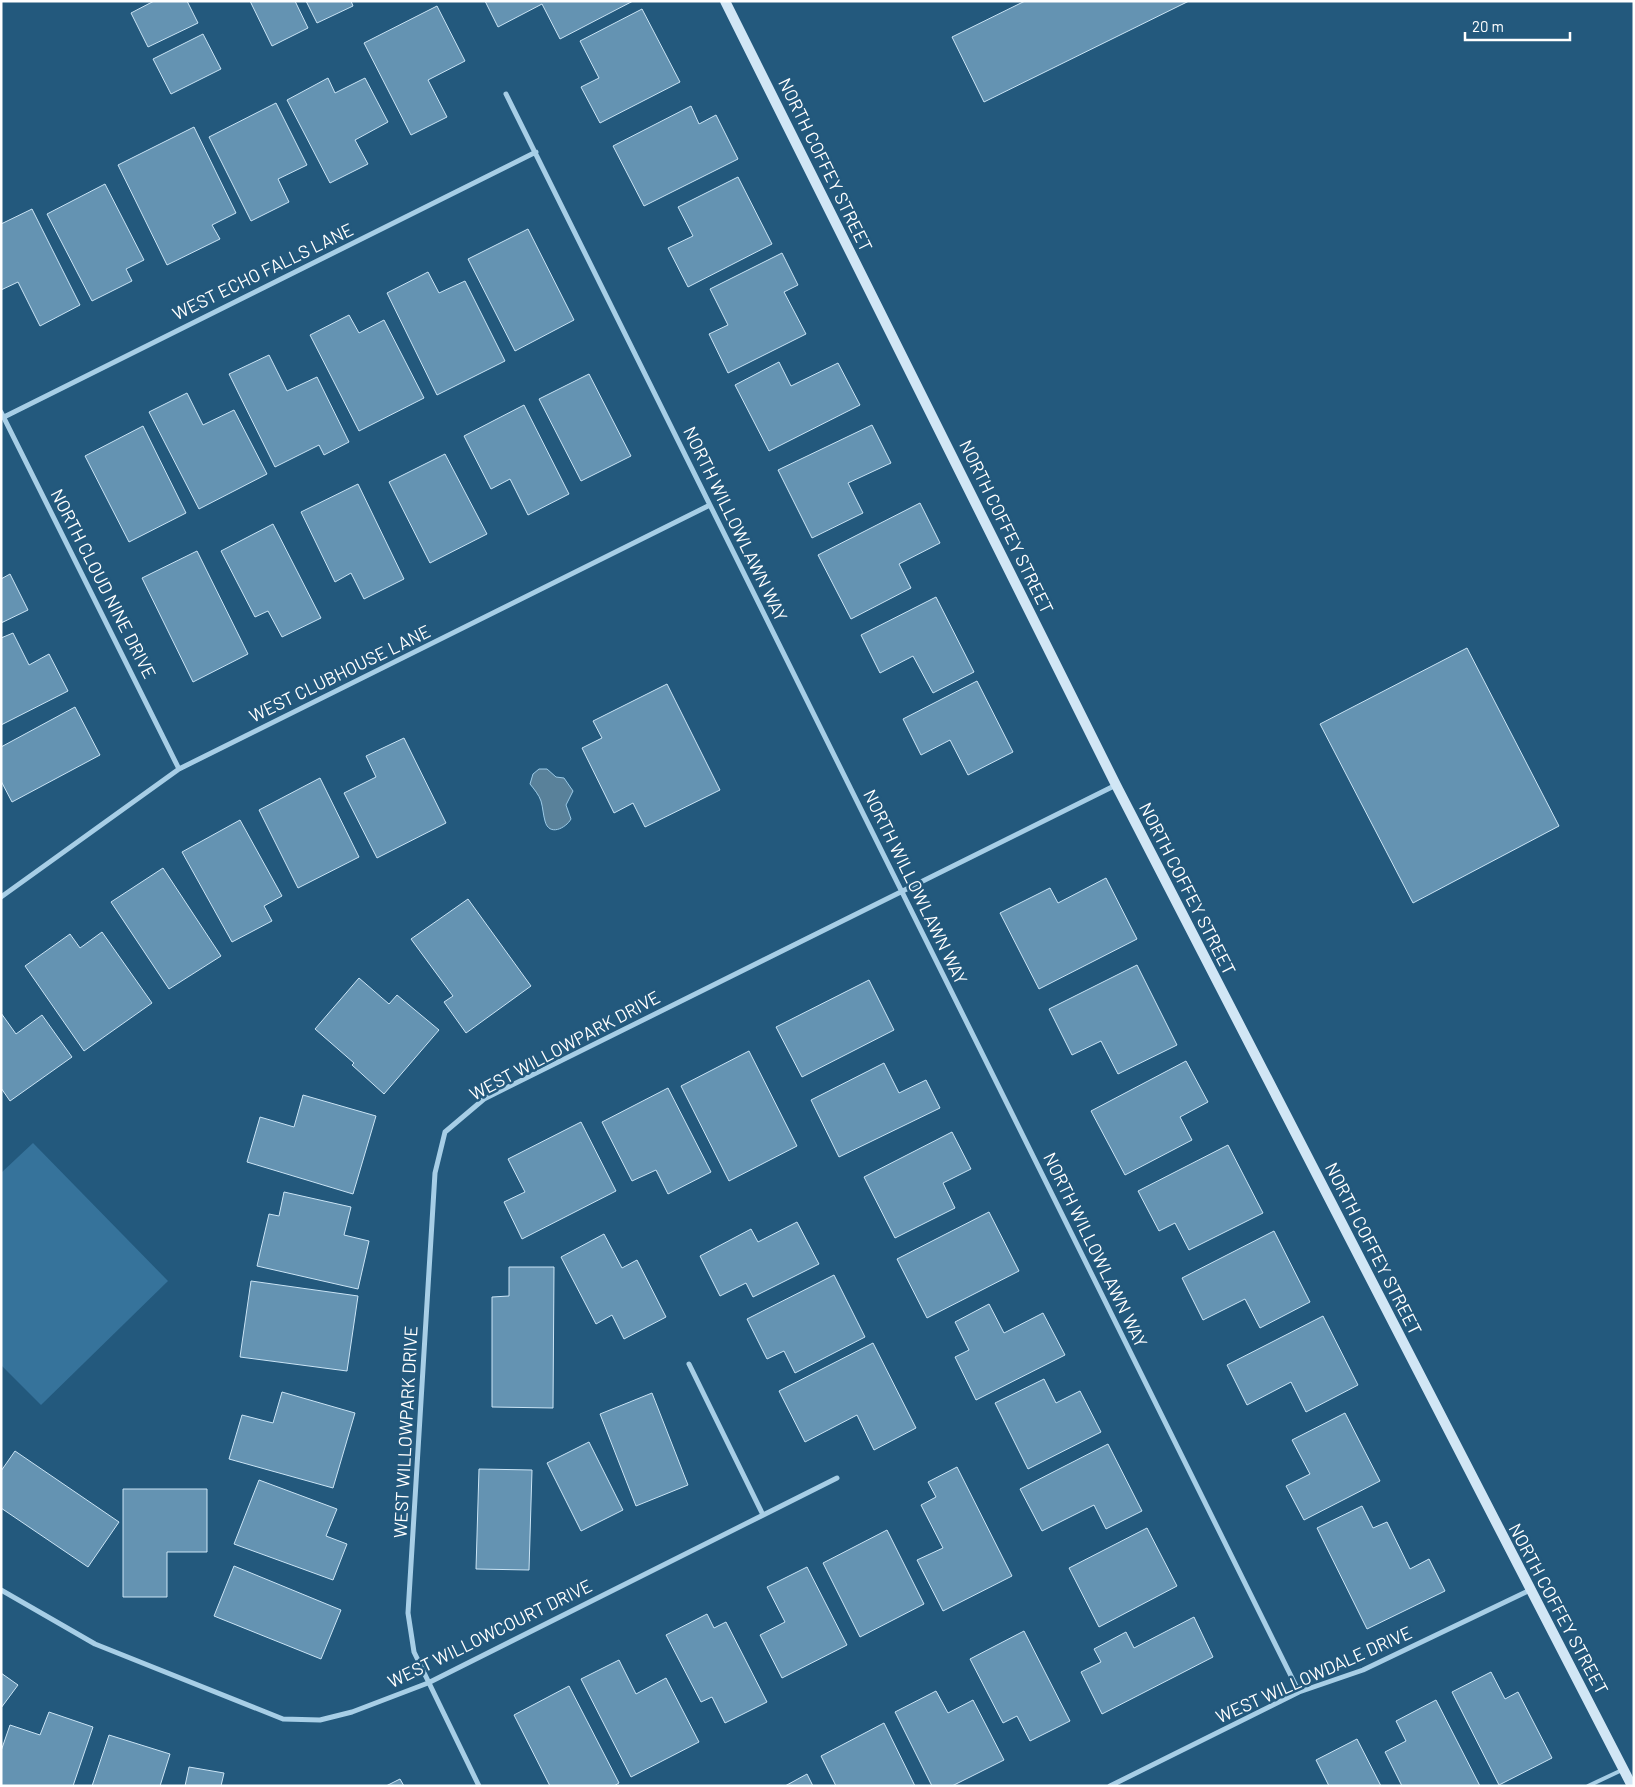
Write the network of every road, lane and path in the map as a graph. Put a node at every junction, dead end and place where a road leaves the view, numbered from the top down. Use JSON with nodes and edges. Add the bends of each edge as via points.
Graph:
{"nodes":[{"id":1,"x":726,"y":1,"type":"edge"},
{"id":2,"x":506,"y":94,"type":"dead end"},
{"id":3,"x":536,"y":152,"type":"junction"},
{"id":4,"x":2,"y":414,"type":"edge"},
{"id":5,"x":710,"y":505,"type":"junction"},
{"id":6,"x":179,"y":769,"type":"junction"},
{"id":7,"x":1116,"y":785,"type":"junction"},
{"id":8,"x":902,"y":891,"type":"junction"},
{"id":9,"x":1,"y":897,"type":"edge"},
{"id":10,"x":689,"y":1364,"type":"dead end"},
{"id":11,"x":837,"y":1478,"type":"dead end"},
{"id":12,"x":763,"y":1515,"type":"junction"},
{"id":13,"x":1,"y":1590,"type":"edge"},
{"id":14,"x":1530,"y":1590,"type":"junction"},
{"id":15,"x":428,"y":1683,"type":"junction"},
{"id":16,"x":1299,"y":1692,"type":"junction"},
{"id":17,"x":1624,"y":1769,"type":"junction"},
{"id":18,"x":479,"y":1786,"type":"edge"},
{"id":19,"x":1110,"y":1786,"type":"edge"},
{"id":20,"x":1588,"y":1786,"type":"edge"},
{"id":21,"x":1632,"y":1786,"type":"edge"}],
"edges":[{"from":1,"to":7,"type":"street","name":"NORTH COFFEY STREET"},
{"from":2,"to":3,"type":"street","name":"NORTH WILLOWLAWN WAY"},
{"from":3,"to":4,"type":"street","name":"WEST ECHO FALLS LANE"},
{"from":3,"to":5,"type":"street","name":"NORTH WILLOWLAWN WAY"},
{"from":4,"to":6,"type":"street","name":"NORTH CLOUD NINE DRIVE"},
{"from":5,"to":6,"type":"street","name":"WEST CLUBHOUSE LANE"},
{"from":5,"to":8,"type":"street","name":"NORTH WILLOWLAWN WAY"},
{"from":6,"to":9,"type":"street","name":"WEST CLUBHOUSE LANE"},
{"from":7,"to":8,"type":"street","name":"WEST WILLOWPARK DRIVE"},
{"from":7,"to":14,"type":"street","name":"NORTH COFFEY STREET"},
{"from":8,"to":15,"type":"street","name":"WEST WILLOWPARK DRIVE","via":[[484,1099],[445,1132],[435,1173],[408,1613],[414,1652]]},
{"from":8,"to":16,"type":"street","name":"NORTH WILLOWLAWN WAY"},
{"from":10,"to":12,"type":"street"},
{"from":11,"to":12,"type":"street","name":"WEST WILLOWCOURT DRIVE"},
{"from":12,"to":15,"type":"street","name":"WEST WILLOWCOURT DRIVE"},
{"from":13,"to":15,"type":"street","name":"WEST WILLOWCOURT DRIVE","via":[[95,1644],[283,1719],[320,1720],[352,1712]]},
{"from":14,"to":16,"type":"street","name":"WEST WILLOWDALE DRIVE","via":[[1363,1670]]},
{"from":14,"to":17,"type":"street","name":"NORTH COFFEY STREET"},
{"from":15,"to":18,"type":"street","name":"WEST WILLOWPARK DRIVE"},
{"from":16,"to":19,"type":"street","name":"WEST WILLOWDALE DRIVE"},
{"from":17,"to":20,"type":"lane"},
{"from":17,"to":21,"type":"street","name":"NORTH COFFEY STREET"}]}
